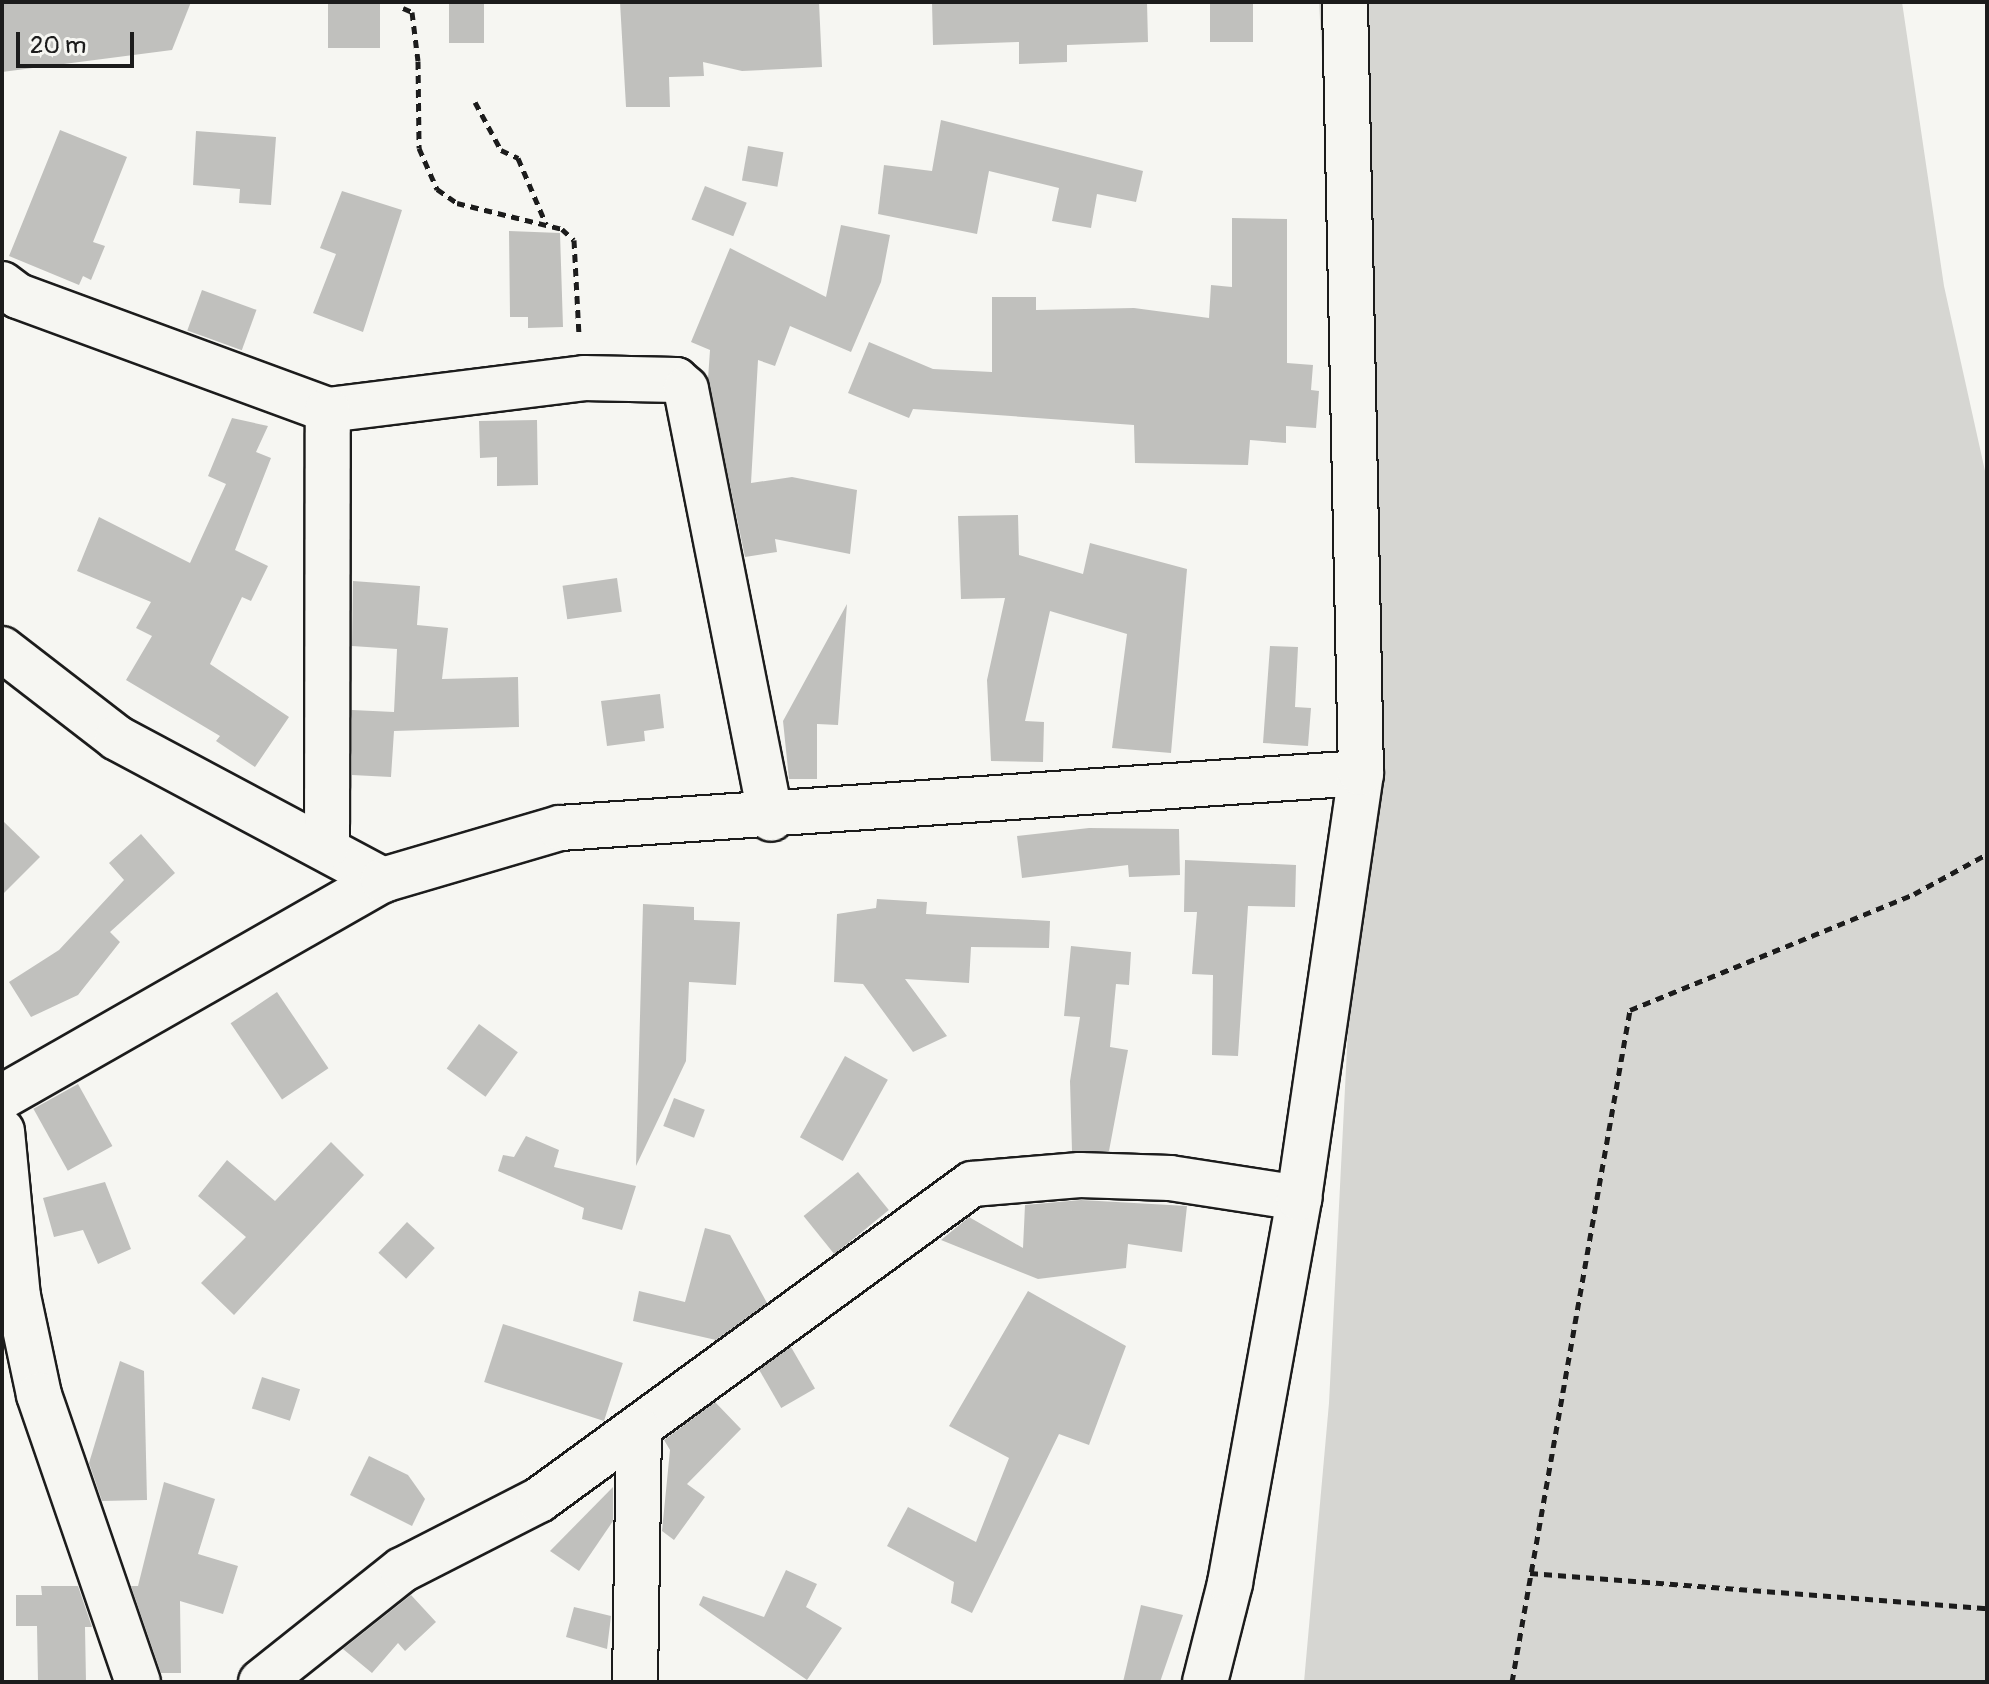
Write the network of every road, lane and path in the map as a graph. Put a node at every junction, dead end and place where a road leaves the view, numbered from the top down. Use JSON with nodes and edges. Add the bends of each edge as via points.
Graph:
{"nodes":[{"id":1,"x":1345,"y":2,"type":"edge"},
{"id":2,"x":403,"y":8,"type":"dead end"},
{"id":3,"x":475,"y":102,"type":"dead end"},
{"id":4,"x":546,"y":225,"type":"junction"},
{"id":5,"x":2,"y":284,"type":"edge"},
{"id":6,"x":584,"y":378,"type":"junction"},
{"id":7,"x":328,"y":410,"type":"junction"},
{"id":8,"x":2,"y":649,"type":"edge"},
{"id":9,"x":1361,"y":773,"type":"junction"},
{"id":10,"x":771,"y":819,"type":"junction"},
{"id":11,"x":327,"y":845,"type":"junction"},
{"id":12,"x":1987,"y":854,"type":"edge"},
{"id":13,"x":383,"y":880,"type":"junction"},
{"id":14,"x":2,"y":1097,"type":"edge"},
{"id":15,"x":2,"y":1131,"type":"edge"},
{"id":16,"x":1299,"y":1198,"type":"junction"},
{"id":17,"x":639,"y":1430,"type":"junction"},
{"id":18,"x":1530,"y":1573,"type":"junction"},
{"id":19,"x":1987,"y":1608,"type":"edge"},
{"id":20,"x":138,"y":1682,"type":"edge"},
{"id":21,"x":261,"y":1682,"type":"edge"},
{"id":22,"x":635,"y":1682,"type":"edge"},
{"id":23,"x":1205,"y":1682,"type":"edge"},
{"id":24,"x":1512,"y":1682,"type":"edge"}],
"edges":[{"from":1,"to":9,"type":"street"},
{"from":2,"to":4,"type":"path","via":[[412,12],[418,61],[419,148],[437,189],[457,203]]},
{"from":3,"to":4,"type":"path","via":[[501,150],[518,158]]},
{"from":4,"to":6,"type":"path","via":[[574,240]]},
{"from":5,"to":7,"type":"street","via":[[18,296]]},
{"from":6,"to":7,"type":"street"},
{"from":6,"to":10,"type":"street","via":[[662,377],[686,389]]},
{"from":7,"to":11,"type":"street"},
{"from":8,"to":11,"type":"street","via":[[117,738]]},
{"from":9,"to":10,"type":"street"},
{"from":9,"to":16,"type":"street"},
{"from":10,"to":13,"type":"street","via":[[560,828]]},
{"from":11,"to":13,"type":"street"},
{"from":12,"to":18,"type":"path","via":[[1914,894],[1630,1010]]},
{"from":13,"to":14,"type":"street"},
{"from":15,"to":20,"type":"street","via":[[19,1245],[18,1296],[39,1395]]},
{"from":16,"to":17,"type":"street","via":[[1170,1178],[981,1180]]},
{"from":16,"to":23,"type":"street","via":[[1230,1583]]},
{"from":17,"to":21,"type":"street","via":[[539,1500],[402,1570]]},
{"from":17,"to":22,"type":"street"},
{"from":18,"to":19,"type":"path"},
{"from":18,"to":24,"type":"path"}]}
